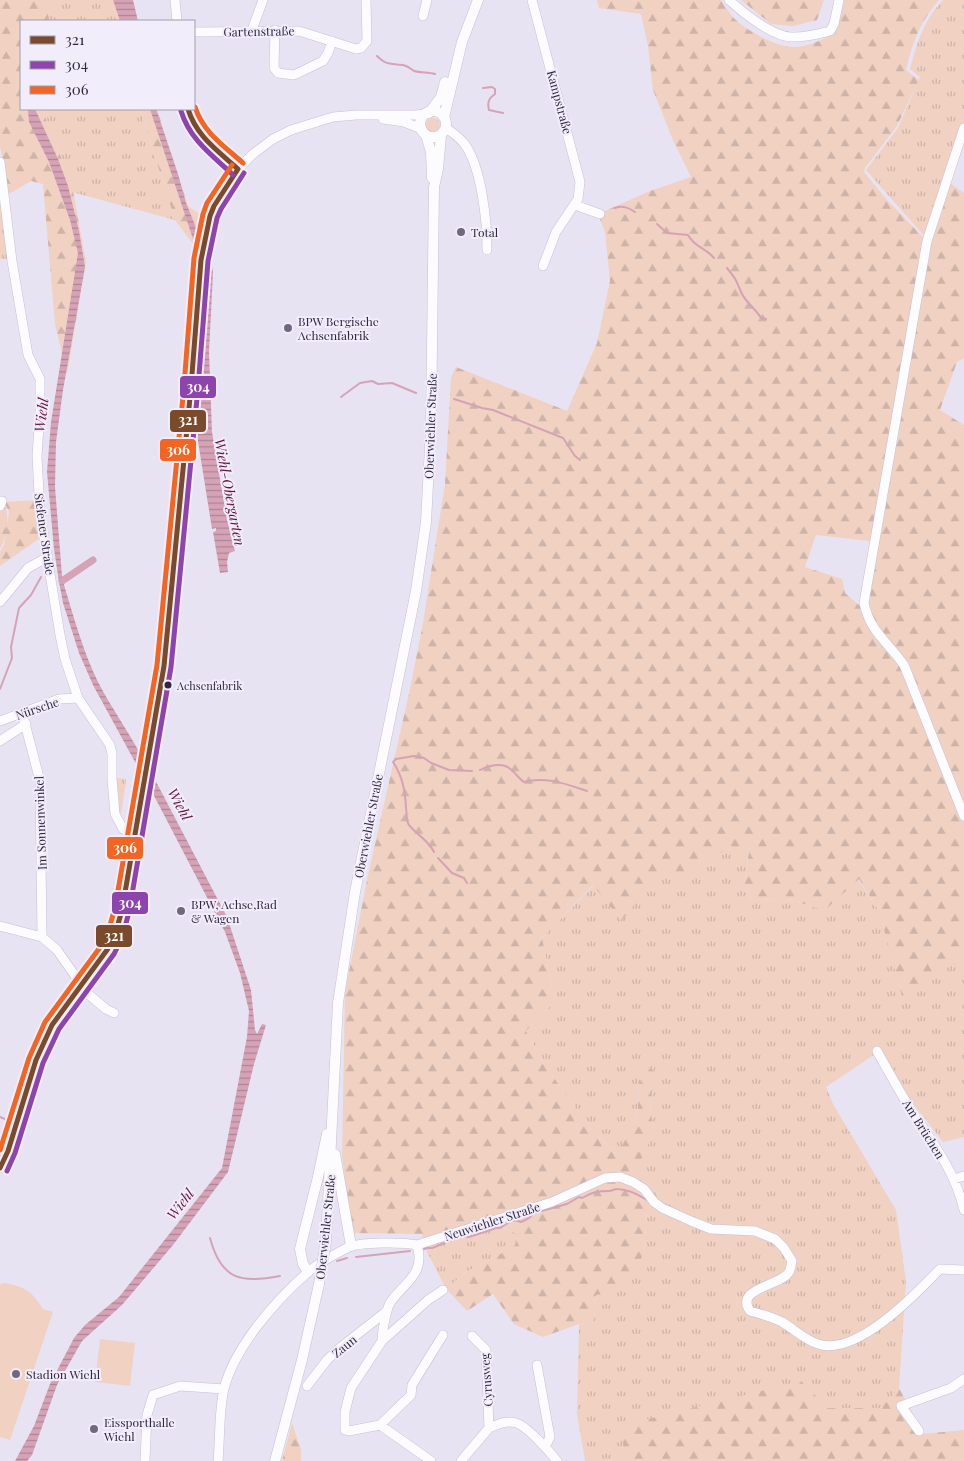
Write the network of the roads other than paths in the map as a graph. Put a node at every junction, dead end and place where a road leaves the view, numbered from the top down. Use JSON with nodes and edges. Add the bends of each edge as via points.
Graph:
{"nodes":[{"id":1,"x":176,"y":0,"type":"edge"},
{"id":2,"x":263,"y":0,"type":"edge"},
{"id":3,"x":366,"y":0,"type":"edge"},
{"id":4,"x":427,"y":0,"type":"edge"},
{"id":5,"x":471,"y":0,"type":"edge"},
{"id":6,"x":478,"y":0,"type":"edge"},
{"id":7,"x":532,"y":0,"type":"edge"},
{"id":8,"x":728,"y":0,"type":"edge"},
{"id":9,"x":840,"y":0,"type":"edge"},
{"id":10,"x":423,"y":16,"type":"dead end"},
{"id":11,"x":177,"y":20,"type":"edge"},
{"id":12,"x":252,"y":30,"type":"junction"},
{"id":13,"x":275,"y":30,"type":"junction"},
{"id":14,"x":195,"y":32,"type":"edge"},
{"id":15,"x":332,"y":41,"type":"junction"},
{"id":16,"x":188,"y":110,"type":"edge"},
{"id":17,"x":428,"y":113,"type":"junction"},
{"id":18,"x":371,"y":115,"type":"junction"},
{"id":19,"x":444,"y":117,"type":"junction"},
{"id":20,"x":964,"y":128,"type":"edge"},
{"id":21,"x":443,"y":131,"type":"junction"},
{"id":22,"x":424,"y":132,"type":"junction"},
{"id":23,"x":0,"y":162,"type":"edge"},
{"id":24,"x":238,"y":169,"type":"junction"},
{"id":25,"x":434,"y":187,"type":"junction"},
{"id":26,"x":576,"y":204,"type":"junction"},
{"id":27,"x":600,"y":214,"type":"dead end"},
{"id":28,"x":487,"y":250,"type":"dead end"},
{"id":29,"x":543,"y":266,"type":"dead end"},
{"id":30,"x":48,"y":557,"type":"junction"},
{"id":31,"x":0,"y":602,"type":"edge"},
{"id":32,"x":78,"y":698,"type":"junction"},
{"id":33,"x":22,"y":712,"type":"junction"},
{"id":34,"x":0,"y":721,"type":"edge"},
{"id":35,"x":26,"y":724,"type":"junction"},
{"id":36,"x":0,"y":741,"type":"edge"},
{"id":37,"x":964,"y":816,"type":"edge"},
{"id":38,"x":136,"y":834,"type":"junction"},
{"id":39,"x":0,"y":926,"type":"edge"},
{"id":40,"x":42,"y":936,"type":"junction"},
{"id":41,"x":82,"y":985,"type":"junction"},
{"id":42,"x":114,"y":1013,"type":"dead end"},
{"id":43,"x":877,"y":1051,"type":"dead end"},
{"id":44,"x":334,"y":1086,"type":"junction"},
{"id":45,"x":332,"y":1139,"type":"junction"},
{"id":46,"x":0,"y":1168,"type":"edge"},
{"id":47,"x":964,"y":1176,"type":"edge"},
{"id":48,"x":954,"y":1179,"type":"junction"},
{"id":49,"x":964,"y":1210,"type":"edge"},
{"id":50,"x":416,"y":1245,"type":"junction"},
{"id":51,"x":350,"y":1246,"type":"junction"},
{"id":52,"x":964,"y":1270,"type":"edge"},
{"id":53,"x":308,"y":1272,"type":"junction"},
{"id":54,"x":443,"y":1290,"type":"dead end"},
{"id":55,"x":387,"y":1312,"type":"junction"},
{"id":56,"x":443,"y":1335,"type":"dead end"},
{"id":57,"x":472,"y":1336,"type":"dead end"},
{"id":58,"x":382,"y":1342,"type":"junction"},
{"id":59,"x":537,"y":1365,"type":"dead end"},
{"id":60,"x":964,"y":1379,"type":"edge"},
{"id":61,"x":307,"y":1386,"type":"dead end"},
{"id":62,"x":224,"y":1389,"type":"junction"},
{"id":63,"x":380,"y":1425,"type":"junction"},
{"id":64,"x":489,"y":1428,"type":"junction"},
{"id":65,"x":918,"y":1431,"type":"dead end"},
{"id":66,"x":546,"y":1447,"type":"junction"},
{"id":67,"x":145,"y":1461,"type":"edge"},
{"id":68,"x":218,"y":1461,"type":"edge"},
{"id":69,"x":275,"y":1461,"type":"edge"},
{"id":70,"x":432,"y":1461,"type":"edge"},
{"id":71,"x":462,"y":1461,"type":"edge"},
{"id":72,"x":557,"y":1461,"type":"edge"}],
"edges":[{"from":1,"to":11,"type":"street"},
{"from":2,"to":12,"type":"street"},
{"from":3,"to":15,"type":"street","name":"Gartenstraße","via":[[367,41],[356,49]]},
{"from":4,"to":10,"type":"street"},
{"from":5,"to":17,"type":"main road","via":[[440,97]]},
{"from":6,"to":19,"type":"main road","via":[[462,42]]},
{"from":7,"to":26,"type":"street","name":"Kampstraße","via":[[580,182]]},
{"from":8,"to":9,"type":"street","via":[[770,30],[793,37],[830,31]]},
{"from":12,"to":13,"type":"street","name":"Gartenstraße"},
{"from":12,"to":14,"type":"street","name":"Gartenstraße"},
{"from":13,"to":15,"type":"street","name":"Gartenstraße","via":[[299,30]]},
{"from":13,"to":15,"type":"street","via":[[274,68],[278,73],[294,74],[323,61]]},
{"from":16,"to":24,"type":"street","via":[[202,138]]},
{"from":17,"to":18,"type":"street"},
{"from":17,"to":19,"type":"main road","via":[[437,112]]},
{"from":17,"to":22,"type":"main road","via":[[421,122]]},
{"from":18,"to":22,"type":"street","via":[[404,122]]},
{"from":18,"to":24,"type":"street","via":[[333,117],[291,130],[273,139]]},
{"from":19,"to":21,"type":"main road"},
{"from":20,"to":37,"type":"street","via":[[927,241],[864,603],[875,631],[904,665]]},
{"from":21,"to":22,"type":"main road","via":[[434,137]]},
{"from":21,"to":25,"type":"main road","name":"Oberwiehler Straße"},
{"from":21,"to":28,"type":"street","via":[[458,137],[471,154],[487,223]]},
{"from":22,"to":25,"type":"main road","name":"Oberwiehler Straße","via":[[431,152]]},
{"from":23,"to":30,"type":"street","name":"Siefener Straße","via":[[25,339],[28,355],[40,380],[37,456],[40,513]]},
{"from":24,"to":38,"type":"street","via":[[214,206],[203,245],[162,688]]},
{"from":25,"to":44,"type":"main road","name":"Oberwiehler Straße","via":[[431,428],[426,522],[416,591],[355,892],[338,1003]]},
{"from":26,"to":27,"type":"street"},
{"from":26,"to":29,"type":"street","name":"Kampstraße","via":[[556,232]]},
{"from":30,"to":31,"type":"street","via":[[28,568]]},
{"from":30,"to":32,"type":"street","name":"Siefener Straße","via":[[65,660]]},
{"from":32,"to":33,"type":"street","name":"Nürsche","via":[[59,699]]},
{"from":32,"to":38,"type":"street","via":[[110,745],[115,814],[123,829]]},
{"from":33,"to":34,"type":"street","name":"Nürsche"},
{"from":33,"to":35,"type":"street","name":"Im Sonnenwinkel"},
{"from":35,"to":36,"type":"street"},
{"from":35,"to":40,"type":"street","name":"Im Sonnenwinkel","via":[[40,781]]},
{"from":38,"to":41,"type":"street","via":[[115,936]]},
{"from":39,"to":40,"type":"street"},
{"from":40,"to":41,"type":"street","via":[[57,950]]},
{"from":41,"to":42,"type":"street","via":[[88,994]]},
{"from":41,"to":46,"type":"street","via":[[52,1025],[36,1060]]},
{"from":43,"to":48,"type":"street","name":"Am Brüchen"},
{"from":44,"to":45,"type":"main road","name":"Oberwiehler Straße"},
{"from":44,"to":53,"type":"main road","via":[[325,1145],[300,1249]]},
{"from":45,"to":51,"type":"main road"},
{"from":45,"to":69,"type":"main road","name":"Oberwiehler Straße","bridge":true,"via":[[326,1241],[319,1284]]},
{"from":47,"to":48,"type":"street"},
{"from":48,"to":49,"type":"street","name":"Am Brüchen"},
{"from":50,"to":51,"type":"street","name":"Neuwiehler Straße"},
{"from":50,"to":52,"type":"street","name":"Neuwiehler Straße","via":[[552,1202],[605,1178],[620,1177],[644,1189],[662,1208],[691,1221],[711,1229],[755,1230],[775,1239],[792,1261],[789,1273],[780,1281],[750,1294],[747,1307],[781,1322],[817,1344],[834,1346],[848,1343],[883,1322],[940,1269]]},
{"from":50,"to":55,"type":"street","name":"Zaun","via":[[419,1260],[415,1274],[391,1302]]},
{"from":51,"to":53,"type":"street","name":"Neuwiehler Straße"},
{"from":53,"to":62,"type":"street","name":"Neuwiehler Straße","via":[[249,1337]]},
{"from":54,"to":58,"type":"street","name":"Zaun"},
{"from":55,"to":58,"type":"street","name":"Zaun"},
{"from":55,"to":61,"type":"street","name":"Zaun","via":[[341,1347]]},
{"from":56,"to":63,"type":"street","via":[[412,1385],[411,1395]]},
{"from":57,"to":64,"type":"street","name":"Cyrusweg","via":[[486,1350]]},
{"from":58,"to":63,"type":"street","name":"Zaun","via":[[349,1394],[344,1423],[345,1430],[349,1431]]},
{"from":59,"to":66,"type":"street","via":[[550,1437]]},
{"from":60,"to":65,"type":"street","via":[[951,1388],[901,1406]]},
{"from":62,"to":67,"type":"street","via":[[180,1386],[153,1395],[147,1415]]},
{"from":62,"to":68,"type":"street","name":"Neuwiehler Straße"},
{"from":63,"to":70,"type":"street"},
{"from":64,"to":66,"type":"street","name":"Cyrusweg","via":[[501,1423],[520,1424]]},
{"from":64,"to":71,"type":"street"},
{"from":66,"to":72,"type":"street","name":"Cyrusweg"}]}
